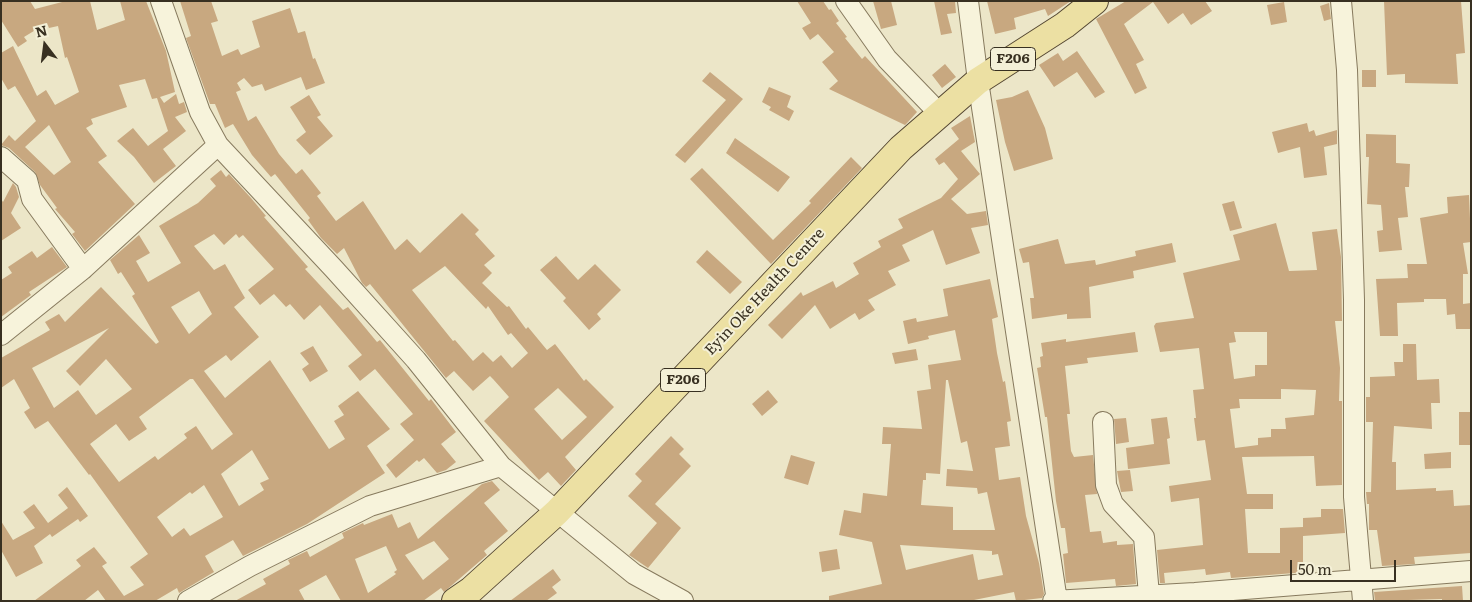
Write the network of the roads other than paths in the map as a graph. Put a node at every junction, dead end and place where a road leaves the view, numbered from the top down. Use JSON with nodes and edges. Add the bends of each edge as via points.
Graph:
{"nodes":[{"id":1,"x":161,"y":1,"type":"edge"},
{"id":2,"x":846,"y":1,"type":"edge"},
{"id":3,"x":968,"y":1,"type":"edge"},
{"id":4,"x":1095,"y":1,"type":"edge"},
{"id":5,"x":1341,"y":1,"type":"edge"},
{"id":6,"x":978,"y":81,"type":"junction"},
{"id":7,"x":937,"y":117,"type":"junction"},
{"id":8,"x":218,"y":145,"type":"junction"},
{"id":9,"x":1,"y":157,"type":"edge"},
{"id":10,"x":83,"y":268,"type":"junction"},
{"id":11,"x":1,"y":335,"type":"edge"},
{"id":12,"x":1102,"y":422,"type":"dead end"},
{"id":13,"x":501,"y":466,"type":"junction"},
{"id":14,"x":557,"y":512,"type":"junction"},
{"id":15,"x":1471,"y":571,"type":"edge"},
{"id":16,"x":1361,"y":579,"type":"junction"},
{"id":17,"x":1149,"y":595,"type":"junction"},
{"id":18,"x":675,"y":597,"type":"edge"},
{"id":19,"x":1057,"y":600,"type":"edge"},
{"id":20,"x":188,"y":601,"type":"edge"},
{"id":21,"x":455,"y":601,"type":"edge"},
{"id":22,"x":1053,"y":601,"type":"edge"},
{"id":23,"x":1363,"y":601,"type":"edge"}],
"edges":[{"from":1,"to":8,"type":"street","via":[[200,112]]},
{"from":2,"to":7,"type":"street","via":[[887,59]]},
{"from":3,"to":6,"type":"street"},
{"from":4,"to":6,"type":"main road","number":"F206","via":[[1065,25]]},
{"from":5,"to":16,"type":"street","via":[[1347,70],[1354,300],[1354,497]]},
{"from":6,"to":7,"type":"main road","number":"F206"},
{"from":6,"to":19,"type":"street"},
{"from":7,"to":14,"type":"main road","name":"Eyin Oke Health Centre","number":"F206","via":[[902,148]]},
{"from":8,"to":10,"type":"street"},
{"from":8,"to":13,"type":"street","via":[[410,353]]},
{"from":9,"to":10,"type":"street","via":[[27,180],[32,199]]},
{"from":10,"to":11,"type":"street"},
{"from":12,"to":17,"type":"street","via":[[1106,485],[1113,504],[1144,537]]},
{"from":13,"to":14,"type":"street"},
{"from":13,"to":20,"type":"street","via":[[370,506]]},
{"from":14,"to":18,"type":"street","via":[[634,574]]},
{"from":14,"to":21,"type":"main road","name":"Eyin Oke Health Centre","number":"F206"},
{"from":15,"to":16,"type":"street"},
{"from":16,"to":17,"type":"street"},
{"from":16,"to":23,"type":"street"},
{"from":17,"to":19,"type":"street"},
{"from":19,"to":22,"type":"street"}]}
